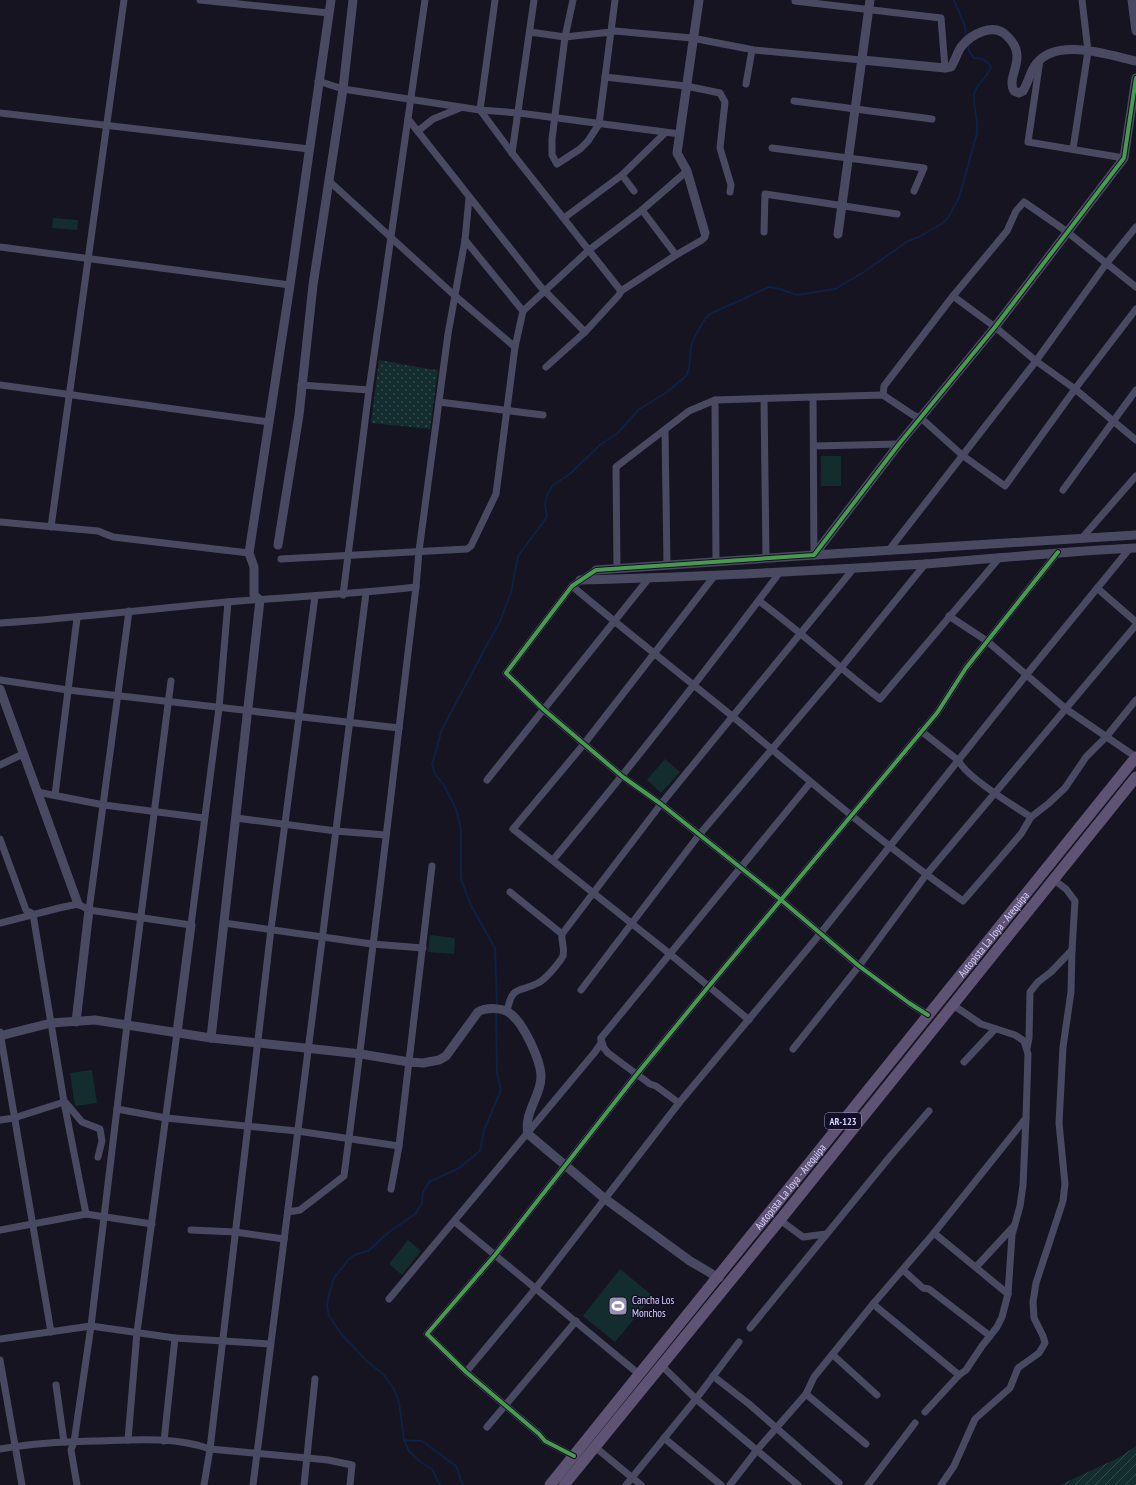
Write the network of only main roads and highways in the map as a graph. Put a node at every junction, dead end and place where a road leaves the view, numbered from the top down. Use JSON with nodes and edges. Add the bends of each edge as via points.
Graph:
{"nodes":[{"id":1,"x":1136,"y":757,"type":"edge"},
{"id":2,"x":1136,"y":777,"type":"edge"},
{"id":3,"x":550,"y":1485,"type":"edge"},
{"id":4,"x":564,"y":1485,"type":"edge"}],
"edges":[{"from":1,"to":3,"type":"main road","name":"Autopista La Joya - Arequipa","number":"AR-123"},
{"from":2,"to":4,"type":"main road","name":"Autopista La Joya - Arequipa","number":"AR-123"}]}
